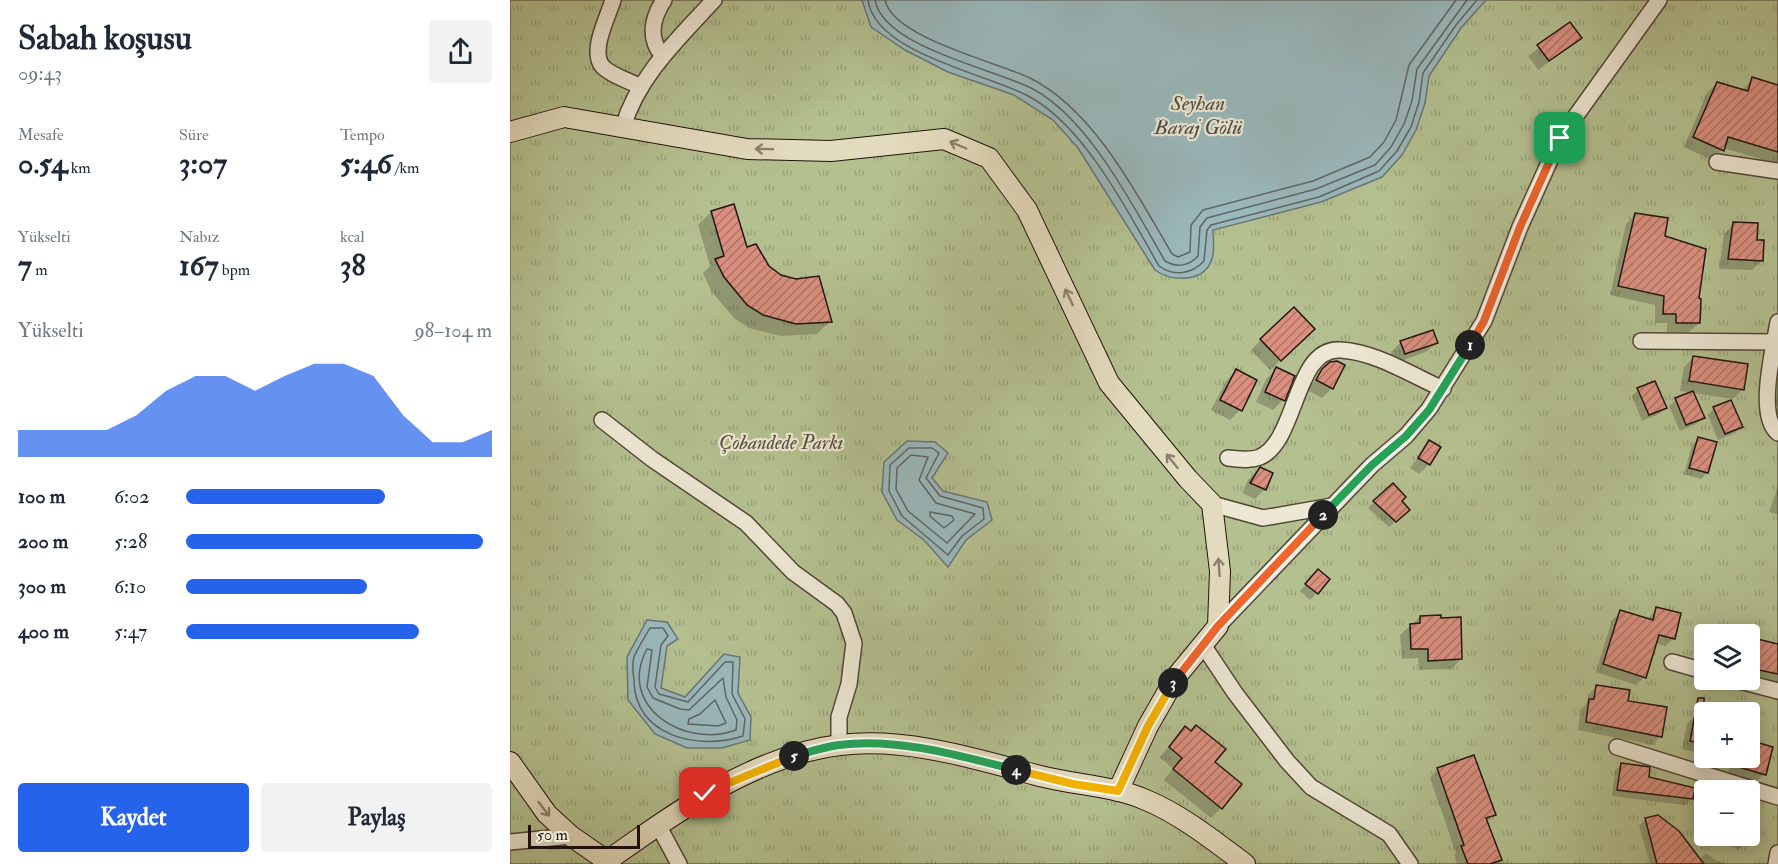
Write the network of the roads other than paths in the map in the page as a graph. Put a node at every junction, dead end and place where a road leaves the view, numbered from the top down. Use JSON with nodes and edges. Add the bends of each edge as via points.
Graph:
{"nodes":[{"id":1,"x":613,"y":0,"type":"edge"},
{"id":2,"x":664,"y":0,"type":"edge"},
{"id":3,"x":714,"y":0,"type":"edge"},
{"id":4,"x":1659,"y":0,"type":"edge"},
{"id":5,"x":662,"y":56,"type":"junction"},
{"id":6,"x":638,"y":94,"type":"junction"},
{"id":7,"x":631,"y":128,"type":"junction"},
{"id":8,"x":510,"y":132,"type":"edge"},
{"id":9,"x":1717,"y":162,"type":"dead end"},
{"id":10,"x":1778,"y":171,"type":"edge"},
{"id":11,"x":1778,"y":322,"type":"edge"},
{"id":12,"x":1641,"y":341,"type":"dead end"},
{"id":13,"x":1776,"y":342,"type":"edge"},
{"id":14,"x":1443,"y":389,"type":"junction"},
{"id":15,"x":602,"y":420,"type":"dead end"},
{"id":16,"x":1778,"y":433,"type":"edge"},
{"id":17,"x":1228,"y":458,"type":"dead end"},
{"id":18,"x":1212,"y":504,"type":"junction"},
{"id":19,"x":1332,"y":506,"type":"junction"},
{"id":20,"x":1218,"y":626,"type":"junction"},
{"id":21,"x":1203,"y":645,"type":"junction"},
{"id":22,"x":1672,"y":662,"type":"dead end"},
{"id":23,"x":1694,"y":668,"type":"edge"},
{"id":24,"x":1760,"y":686,"type":"edge"},
{"id":25,"x":1778,"y":691,"type":"edge"},
{"id":26,"x":839,"y":745,"type":"junction"},
{"id":27,"x":1617,"y":747,"type":"dead end"},
{"id":28,"x":510,"y":762,"type":"edge"},
{"id":29,"x":1118,"y":791,"type":"junction"},
{"id":30,"x":1778,"y":797,"type":"edge"},
{"id":31,"x":658,"y":825,"type":"junction"},
{"id":32,"x":571,"y":836,"type":"junction"},
{"id":33,"x":510,"y":842,"type":"edge"},
{"id":34,"x":1778,"y":853,"type":"edge"},
{"id":35,"x":605,"y":862,"type":"edge"},
{"id":36,"x":1239,"y":862,"type":"edge"},
{"id":37,"x":679,"y":864,"type":"edge"},
{"id":38,"x":1410,"y":864,"type":"edge"},
{"id":39,"x":1776,"y":864,"type":"edge"}],
"edges":[{"from":1,"to":6,"type":"street","via":[[600,42],[599,60]]},
{"from":2,"to":5,"type":"street","via":[[653,30],[654,43]]},
{"from":3,"to":5,"type":"street"},
{"from":4,"to":14,"type":"street","via":[[1560,138],[1484,321]]},
{"from":5,"to":6,"type":"street"},
{"from":6,"to":7,"type":"street","via":[[640,113]]},
{"from":7,"to":8,"type":"main road","via":[[564,117]]},
{"from":18,"to":7,"type":"main road","one_way":true,"via":[[1109,383],[1027,210],[989,158],[944,139],[831,151],[747,149]]},
{"from":9,"to":10,"type":"street"},
{"from":11,"to":13,"type":"street"},
{"from":12,"to":13,"type":"street"},
{"from":13,"to":16,"type":"street","via":[[1766,410]]},
{"from":14,"to":17,"type":"street","via":[[1369,357],[1339,349],[1331,351],[1318,358],[1309,371],[1286,427],[1271,448],[1256,458]]},
{"from":14,"to":19,"type":"street","via":[[1406,436]]},
{"from":15,"to":26,"type":"street","via":[[746,523],[794,572],[844,613],[854,643],[849,684],[839,717]]},
{"from":18,"to":19,"type":"street","via":[[1263,518]]},
{"from":20,"to":18,"type":"main road","one_way":true,"via":[[1220,572]]},
{"from":19,"to":20,"type":"street"},
{"from":20,"to":21,"type":"main road"},
{"from":21,"to":29,"type":"main road","via":[[1176,677]]},
{"from":21,"to":38,"type":"street","via":[[1235,693],[1311,787],[1389,834]]},
{"from":22,"to":23,"type":"street"},
{"from":24,"to":25,"type":"street"},
{"from":26,"to":29,"type":"main road","via":[[942,751],[1073,784]]},
{"from":26,"to":31,"type":"main road","via":[[795,756],[705,793]]},
{"from":27,"to":30,"type":"street"},
{"from":28,"to":32,"type":"main road","one_way":true,"via":[[547,814]]},
{"from":29,"to":36,"type":"main road","via":[[1146,800],[1185,822]]},
{"from":31,"to":35,"type":"main road"},
{"from":31,"to":37,"type":"street"},
{"from":32,"to":33,"type":"street"},
{"from":32,"to":35,"type":"main road"},
{"from":34,"to":39,"type":"street"}]}
